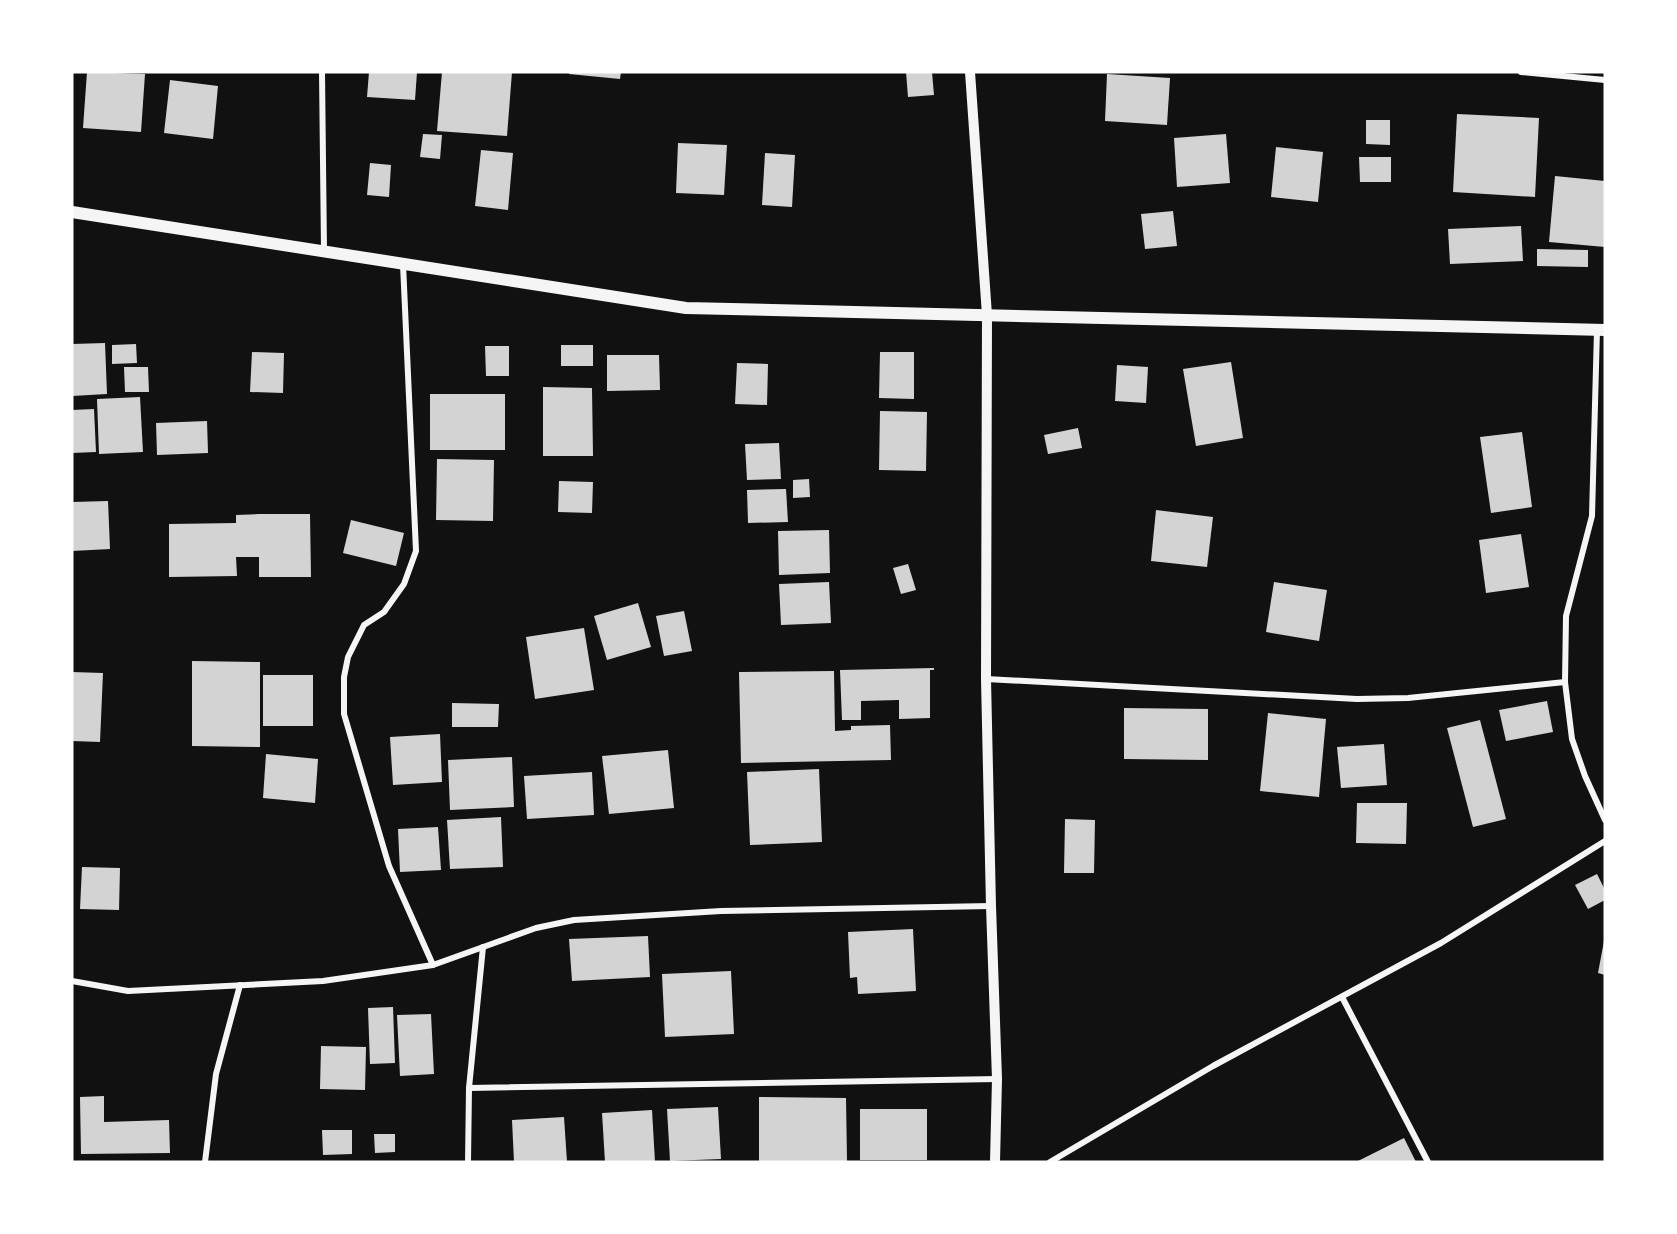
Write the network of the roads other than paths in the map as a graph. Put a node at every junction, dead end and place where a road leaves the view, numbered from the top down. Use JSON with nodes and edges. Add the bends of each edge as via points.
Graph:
{"nodes":[{"id":1,"x":322,"y":72,"type":"edge"},
{"id":2,"x":970,"y":72,"type":"edge"},
{"id":3,"x":1521,"y":72,"type":"edge"},
{"id":4,"x":1605,"y":80,"type":"edge"},
{"id":5,"x":72,"y":212,"type":"edge"},
{"id":6,"x":324,"y":251,"type":"junction"},
{"id":7,"x":403,"y":264,"type":"junction"},
{"id":8,"x":987,"y":315,"type":"junction"},
{"id":9,"x":1601,"y":330,"type":"edge"},
{"id":10,"x":986,"y":679,"type":"junction"},
{"id":11,"x":1566,"y":682,"type":"junction"},
{"id":12,"x":1605,"y":820,"type":"edge"},
{"id":13,"x":1605,"y":841,"type":"edge"},
{"id":14,"x":991,"y":906,"type":"junction"},
{"id":15,"x":483,"y":947,"type":"junction"},
{"id":16,"x":433,"y":965,"type":"junction"},
{"id":17,"x":72,"y":981,"type":"edge"},
{"id":18,"x":240,"y":985,"type":"junction"},
{"id":19,"x":1342,"y":997,"type":"junction"},
{"id":20,"x":997,"y":1079,"type":"junction"},
{"id":21,"x":469,"y":1088,"type":"junction"},
{"id":22,"x":205,"y":1162,"type":"edge"},
{"id":23,"x":468,"y":1162,"type":"edge"},
{"id":24,"x":995,"y":1162,"type":"edge"},
{"id":25,"x":1050,"y":1162,"type":"edge"},
{"id":26,"x":1428,"y":1162,"type":"edge"}],
"edges":[{"from":1,"to":6,"type":"street"},
{"from":2,"to":8,"type":"street"},
{"from":3,"to":4,"type":"street"},
{"from":5,"to":6,"type":"main road"},
{"from":6,"to":7,"type":"main road"},
{"from":7,"to":8,"type":"main road","via":[[686,308]]},
{"from":7,"to":16,"type":"street","via":[[416,551],[404,584],[384,612],[364,625],[348,657],[343,697],[344,714],[389,866]]},
{"from":8,"to":9,"type":"main road"},
{"from":8,"to":10,"type":"street"},
{"from":9,"to":11,"type":"street","via":[[1592,516],[1566,616]]},
{"from":10,"to":11,"type":"street","via":[[1356,699],[1408,698]]},
{"from":10,"to":14,"type":"street"},
{"from":11,"to":12,"type":"street","via":[[1572,739]]},
{"from":13,"to":19,"type":"street","via":[[1441,943]]},
{"from":14,"to":15,"type":"street","via":[[721,911],[574,920],[536,928]]},
{"from":14,"to":20,"type":"street"},
{"from":15,"to":16,"type":"street"},
{"from":15,"to":21,"type":"street"},
{"from":16,"to":18,"type":"street","via":[[323,981]]},
{"from":17,"to":18,"type":"street","via":[[128,991]]},
{"from":18,"to":22,"type":"street","via":[[216,1074]]},
{"from":19,"to":25,"type":"street","via":[[1213,1066]]},
{"from":19,"to":26,"type":"street"},
{"from":20,"to":21,"type":"street"},
{"from":20,"to":24,"type":"street"},
{"from":21,"to":23,"type":"street"}]}
